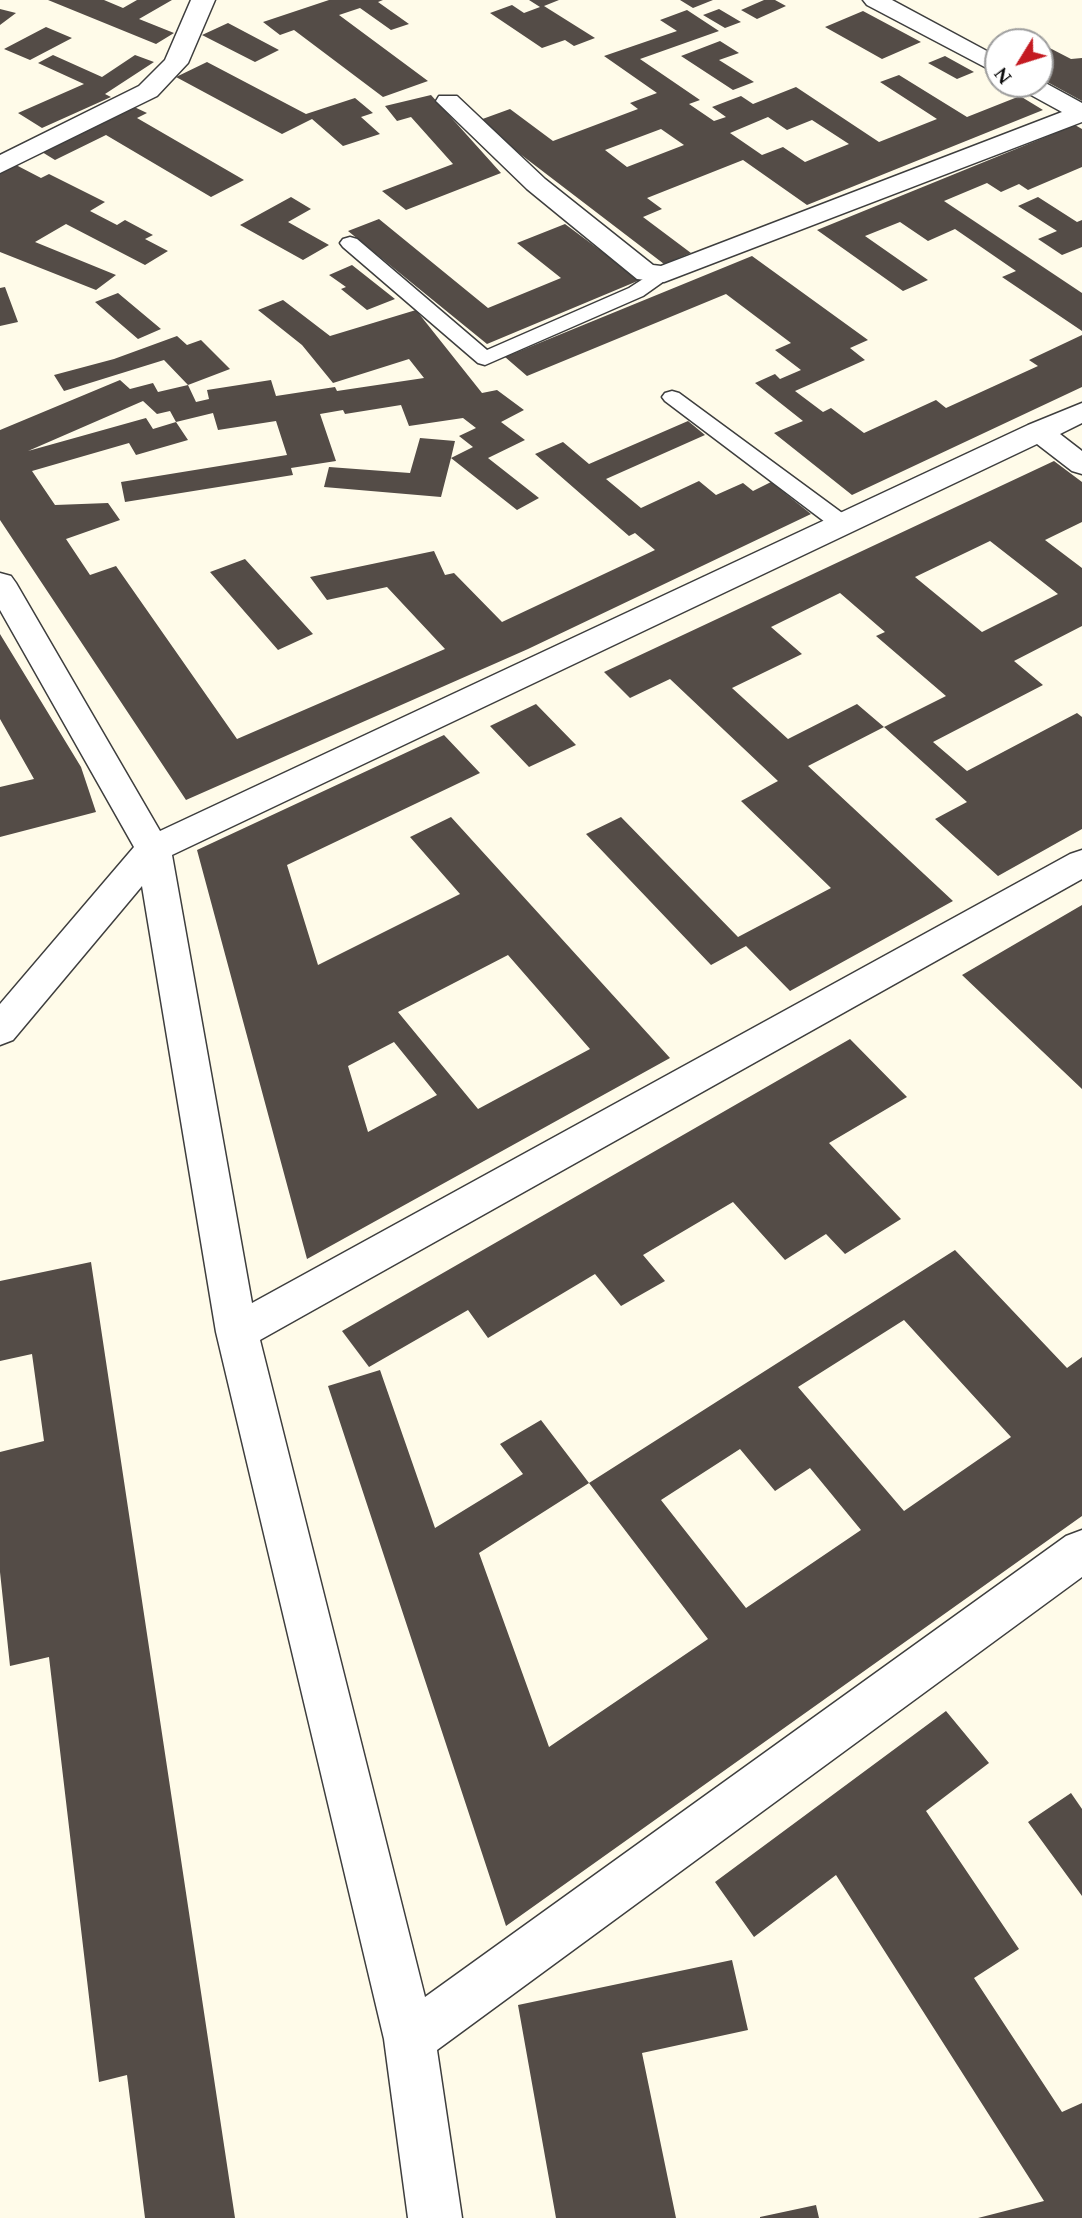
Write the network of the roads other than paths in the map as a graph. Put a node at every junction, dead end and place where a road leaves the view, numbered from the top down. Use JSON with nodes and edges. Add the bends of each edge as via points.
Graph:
{"nodes":[{"id":1,"x":203,"y":0,"type":"edge"},
{"id":2,"x":875,"y":0,"type":"edge"},
{"id":3,"x":984,"y":59,"type":"edge"},
{"id":4,"x":1054,"y":98,"type":"edge"},
{"id":5,"x":448,"y":101,"type":"dead end"},
{"id":6,"x":1082,"y":113,"type":"edge"},
{"id":7,"x":0,"y":165,"type":"edge"},
{"id":8,"x":350,"y":243,"type":"dead end"},
{"id":9,"x":664,"y":274,"type":"junction"},
{"id":10,"x":672,"y":397,"type":"dead end"},
{"id":11,"x":1082,"y":412,"type":"edge"},
{"id":12,"x":1038,"y":432,"type":"junction"},
{"id":13,"x":1082,"y":465,"type":"edge"},
{"id":14,"x":841,"y":523,"type":"junction"},
{"id":15,"x":0,"y":583,"type":"edge"},
{"id":16,"x":153,"y":849,"type":"junction"},
{"id":17,"x":1082,"y":863,"type":"edge"},
{"id":18,"x":0,"y":1030,"type":"edge"},
{"id":19,"x":237,"y":1332,"type":"junction"},
{"id":20,"x":1077,"y":1564,"type":"edge"},
{"id":21,"x":410,"y":2039,"type":"junction"},
{"id":22,"x":435,"y":2218,"type":"edge"}],
"edges":[{"from":1,"to":7,"type":"street","via":[[176,63],[148,91]]},
{"from":2,"to":3,"type":"street"},
{"from":4,"to":6,"type":"street"},
{"from":5,"to":9,"type":"street","via":[[536,184],[646,273]]},
{"from":6,"to":9,"type":"street"},
{"from":8,"to":9,"type":"lane","via":[[485,359],[636,292]]},
{"from":10,"to":14,"type":"lane"},
{"from":11,"to":12,"type":"street"},
{"from":12,"to":13,"type":"street"},
{"from":12,"to":14,"type":"street"},
{"from":14,"to":16,"type":"street"},
{"from":15,"to":16,"type":"street"},
{"from":16,"to":18,"type":"street"},
{"from":16,"to":19,"type":"street"},
{"from":17,"to":19,"type":"street"},
{"from":19,"to":21,"type":"street"},
{"from":20,"to":21,"type":"street"},
{"from":21,"to":22,"type":"street"}]}
